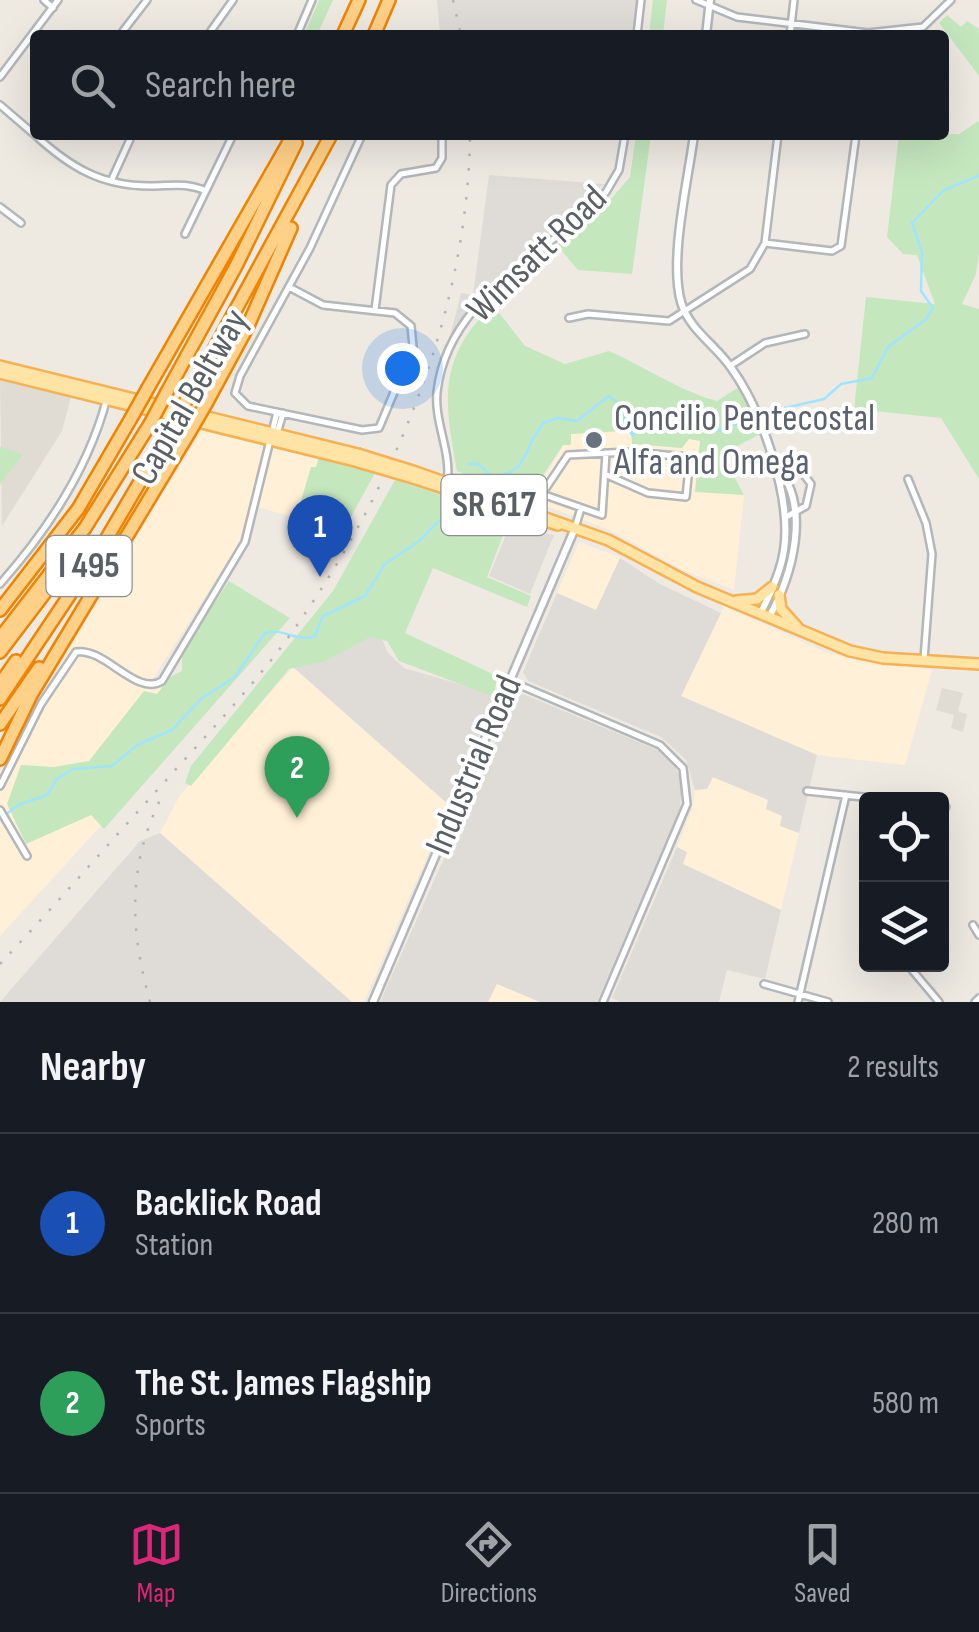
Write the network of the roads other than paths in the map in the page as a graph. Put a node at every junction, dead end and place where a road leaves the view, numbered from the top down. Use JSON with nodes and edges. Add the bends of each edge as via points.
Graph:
{"nodes":[{"id":1,"x":44,"y":0,"type":"edge"},
{"id":2,"x":58,"y":0,"type":"edge"},
{"id":3,"x":147,"y":0,"type":"edge"},
{"id":4,"x":233,"y":0,"type":"edge"},
{"id":5,"x":312,"y":0,"type":"edge"},
{"id":6,"x":358,"y":0,"type":"edge"},
{"id":7,"x":389,"y":0,"type":"edge"},
{"id":8,"x":641,"y":0,"type":"edge"},
{"id":9,"x":696,"y":0,"type":"edge"},
{"id":10,"x":794,"y":0,"type":"edge"},
{"id":11,"x":951,"y":0,"type":"edge"},
{"id":12,"x":709,"y":3,"type":"edge"},
{"id":13,"x":53,"y":8,"type":"junction"},
{"id":14,"x":791,"y":24,"type":"junction"},
{"id":15,"x":36,"y":30,"type":"edge"},
{"id":16,"x":124,"y":30,"type":"edge"},
{"id":17,"x":212,"y":30,"type":"edge"},
{"id":18,"x":299,"y":30,"type":"edge"},
{"id":19,"x":346,"y":30,"type":"edge"},
{"id":20,"x":376,"y":30,"type":"edge"},
{"id":21,"x":638,"y":30,"type":"edge"},
{"id":22,"x":706,"y":30,"type":"edge"},
{"id":23,"x":790,"y":30,"type":"edge"},
{"id":24,"x":837,"y":30,"type":"edge"},
{"id":25,"x":896,"y":30,"type":"edge"},
{"id":26,"x":30,"y":38,"type":"edge"},
{"id":27,"x":0,"y":77,"type":"edge"},
{"id":28,"x":0,"y":105,"type":"edge"},
{"id":29,"x":30,"y":129,"type":"edge"},
{"id":30,"x":42,"y":140,"type":"edge"},
{"id":31,"x":129,"y":140,"type":"edge"},
{"id":32,"x":231,"y":140,"type":"edge"},
{"id":33,"x":293,"y":140,"type":"edge"},
{"id":34,"x":294,"y":140,"type":"edge"},
{"id":35,"x":328,"y":140,"type":"edge"},
{"id":36,"x":360,"y":140,"type":"edge"},
{"id":37,"x":442,"y":140,"type":"edge"},
{"id":38,"x":624,"y":140,"type":"edge"},
{"id":39,"x":693,"y":140,"type":"edge"},
{"id":40,"x":777,"y":140,"type":"edge"},
{"id":41,"x":855,"y":140,"type":"edge"},
{"id":42,"x":324,"y":150,"type":"junction"},
{"id":43,"x":112,"y":179,"type":"junction"},
{"id":44,"x":206,"y":190,"type":"junction"},
{"id":45,"x":0,"y":208,"type":"edge"},
{"id":46,"x":21,"y":223,"type":"dead end"},
{"id":47,"x":185,"y":234,"type":"dead end"},
{"id":48,"x":764,"y":243,"type":"junction"},
{"id":49,"x":841,"y":246,"type":"junction"},
{"id":50,"x":849,"y":252,"type":"dead end"},
{"id":51,"x":289,"y":287,"type":"junction"},
{"id":52,"x":375,"y":310,"type":"junction"},
{"id":53,"x":685,"y":313,"type":"junction"},
{"id":54,"x":570,"y":318,"type":"dead end"},
{"id":55,"x":805,"y":334,"type":"dead end"},
{"id":56,"x":730,"y":366,"type":"junction"},
{"id":57,"x":0,"y":370,"type":"edge"},
{"id":58,"x":107,"y":396,"type":"junction"},
{"id":59,"x":280,"y":412,"type":"junction"},
{"id":60,"x":171,"y":429,"type":"junction"},
{"id":61,"x":274,"y":434,"type":"junction"},
{"id":62,"x":606,"y":453,"type":"junction"},
{"id":63,"x":775,"y":464,"type":"junction"},
{"id":64,"x":607,"y":475,"type":"junction"},
{"id":65,"x":908,"y":479,"type":"dead end"},
{"id":66,"x":446,"y":485,"type":"junction"},
{"id":67,"x":582,"y":508,"type":"junction"},
{"id":68,"x":795,"y":514,"type":"junction"},
{"id":69,"x":786,"y":517,"type":"junction"},
{"id":70,"x":575,"y":528,"type":"junction"},
{"id":71,"x":0,"y":570,"type":"edge"},
{"id":72,"x":7,"y":576,"type":"junction"},
{"id":73,"x":0,"y":584,"type":"edge"},
{"id":74,"x":775,"y":591,"type":"junction"},
{"id":75,"x":728,"y":601,"type":"junction"},
{"id":76,"x":2,"y":608,"type":"edge"},
{"id":77,"x":78,"y":616,"type":"junction"},
{"id":78,"x":764,"y":616,"type":"junction"},
{"id":79,"x":804,"y":633,"type":"junction"},
{"id":80,"x":1,"y":648,"type":"edge"},
{"id":81,"x":924,"y":662,"type":"junction"},
{"id":82,"x":979,"y":664,"type":"edge"},
{"id":83,"x":510,"y":680,"type":"junction"},
{"id":84,"x":1,"y":682,"type":"edge"},
{"id":85,"x":0,"y":699,"type":"edge"},
{"id":86,"x":0,"y":724,"type":"edge"},
{"id":87,"x":0,"y":759,"type":"edge"},
{"id":88,"x":0,"y":786,"type":"edge"},
{"id":89,"x":807,"y":791,"type":"dead end"},
{"id":90,"x":846,"y":796,"type":"junction"},
{"id":91,"x":859,"y":797,"type":"edge"},
{"id":92,"x":1,"y":811,"type":"edge"},
{"id":93,"x":27,"y":856,"type":"dead end"},
{"id":94,"x":974,"y":925,"type":"dead end"},
{"id":95,"x":979,"y":935,"type":"edge"},
{"id":96,"x":914,"y":972,"type":"edge"},
{"id":97,"x":764,"y":984,"type":"dead end"},
{"id":98,"x":800,"y":993,"type":"junction"},
{"id":99,"x":373,"y":1002,"type":"edge"},
{"id":100,"x":603,"y":1002,"type":"edge"},
{"id":101,"x":798,"y":1002,"type":"edge"},
{"id":102,"x":828,"y":1002,"type":"edge"},
{"id":103,"x":939,"y":1002,"type":"edge"}],
"edges":[{"from":1,"to":13,"type":"street"},
{"from":2,"to":13,"type":"street"},
{"from":3,"to":16,"type":"street"},
{"from":4,"to":17,"type":"street"},
{"from":5,"to":18,"type":"street"},
{"from":6,"to":19,"type":"highway"},
{"from":7,"to":20,"type":"highway"},
{"from":8,"to":21,"type":"street"},
{"from":9,"to":12,"type":"street"},
{"from":10,"to":14,"type":"street"},
{"from":11,"to":25,"type":"street","via":[[923,26]]},
{"from":12,"to":14,"type":"street","via":[[737,17]]},
{"from":12,"to":22,"type":"street"},
{"from":13,"to":15,"type":"street"},
{"from":14,"to":23,"type":"street"},
{"from":14,"to":24,"type":"street"},
{"from":26,"to":27,"type":"street"},
{"from":28,"to":29,"type":"street"},
{"from":30,"to":43,"type":"street","via":[[72,168]]},
{"from":31,"to":43,"type":"street"},
{"from":32,"to":44,"type":"street"},
{"from":33,"to":76,"type":"highway","bridge":true,"via":[[71,519]]},
{"from":34,"to":80,"type":"highway","name":"Capital Beltway","number":"I 495","bridge":true,"via":[[236,266],[150,424]]},
{"from":35,"to":42,"type":"highway","name":"Capital Beltway","number":"I 495"},
{"from":36,"to":51,"type":"street"},
{"from":37,"to":52,"type":"street","via":[[436,168],[400,174],[391,185]]},
{"from":38,"to":66,"type":"street","name":"Wimsatt Road","via":[[606,192],[484,298],[454,338],[437,392]]},
{"from":39,"to":53,"type":"street","via":[[678,272]]},
{"from":40,"to":48,"type":"street"},
{"from":41,"to":49,"type":"street"},
{"from":42,"to":60,"type":"highway","name":"Capital Beltway","number":"I 495","bridge":true},
{"from":42,"to":77,"type":"highway","bridge":true,"via":[[262,298],[208,402]]},
{"from":43,"to":44,"type":"street"},
{"from":44,"to":47,"type":"street"},
{"from":45,"to":46,"type":"street"},
{"from":48,"to":49,"type":"street","via":[[832,251]]},
{"from":48,"to":53,"type":"street","via":[[750,269]]},
{"from":49,"to":50,"type":"street"},
{"from":51,"to":52,"type":"street","via":[[323,305]]},
{"from":51,"to":59,"type":"street","via":[[236,390],[242,404]]},
{"from":52,"to":59,"type":"street","via":[[400,315],[415,338],[382,426],[362,430]]},
{"from":53,"to":54,"type":"street","via":[[660,322]]},
{"from":53,"to":56,"type":"street"},
{"from":55,"to":56,"type":"street","via":[[766,343]]},
{"from":56,"to":63,"type":"street"},
{"from":57,"to":58,"type":"main road","number":"SR 617"},
{"from":58,"to":61,"type":"main road","number":"SR 617"},
{"from":58,"to":72,"type":"street","via":[[91,451]]},
{"from":59,"to":61,"type":"street"},
{"from":60,"to":84,"type":"highway"},
{"from":60,"to":85,"type":"highway","name":"Capital Beltway","number":"I 495","via":[[102,548]]},
{"from":61,"to":66,"type":"main road","number":"SR 617","bridge":true},
{"from":61,"to":88,"type":"street","via":[[245,542],[162,681],[153,686],[88,651],[76,652]]},
{"from":62,"to":64,"type":"street"},
{"from":62,"to":64,"type":"street","via":[[690,457],[686,496],[648,493]]},
{"from":62,"to":67,"type":"street","via":[[568,455],[542,494]]},
{"from":63,"to":68,"type":"street","via":[[786,477]]},
{"from":63,"to":68,"type":"street","via":[[796,466],[809,480],[808,502]]},
{"from":63,"to":69,"type":"street"},
{"from":64,"to":67,"type":"street","via":[[602,515]]},
{"from":65,"to":81,"type":"street","via":[[932,554]]},
{"from":66,"to":70,"type":"main road","number":"SR 617"},
{"from":67,"to":70,"type":"street"},
{"from":68,"to":69,"type":"street"},
{"from":68,"to":74,"type":"street","via":[[792,555]]},
{"from":69,"to":74,"type":"street"},
{"from":70,"to":75,"type":"main road","number":"SR 617"},
{"from":70,"to":83,"type":"street","name":"Industrial Road"},
{"from":71,"to":72,"type":"street"},
{"from":72,"to":73,"type":"street"},
{"from":74,"to":75,"type":"main road"},
{"from":74,"to":78,"type":"street"},
{"from":74,"to":79,"type":"main road","via":[[781,609]]},
{"from":75,"to":78,"type":"main road","number":"SR 617"},
{"from":77,"to":86,"type":"highway"},
{"from":77,"to":87,"type":"highway"},
{"from":78,"to":79,"type":"main road","number":"SR 617"},
{"from":79,"to":81,"type":"main road","number":"SR 617","via":[[866,656]]},
{"from":81,"to":82,"type":"main road","number":"SR 617"},
{"from":83,"to":99,"type":"street","name":"Industrial Road"},
{"from":83,"to":100,"type":"street","via":[[660,745],[686,776],[684,812]]},
{"from":89,"to":90,"type":"street"},
{"from":90,"to":91,"type":"street"},
{"from":90,"to":98,"type":"street"},
{"from":92,"to":93,"type":"street"},
{"from":94,"to":95,"type":"street"},
{"from":96,"to":103,"type":"street"},
{"from":97,"to":98,"type":"street"},
{"from":98,"to":101,"type":"street"},
{"from":98,"to":102,"type":"street"}]}
